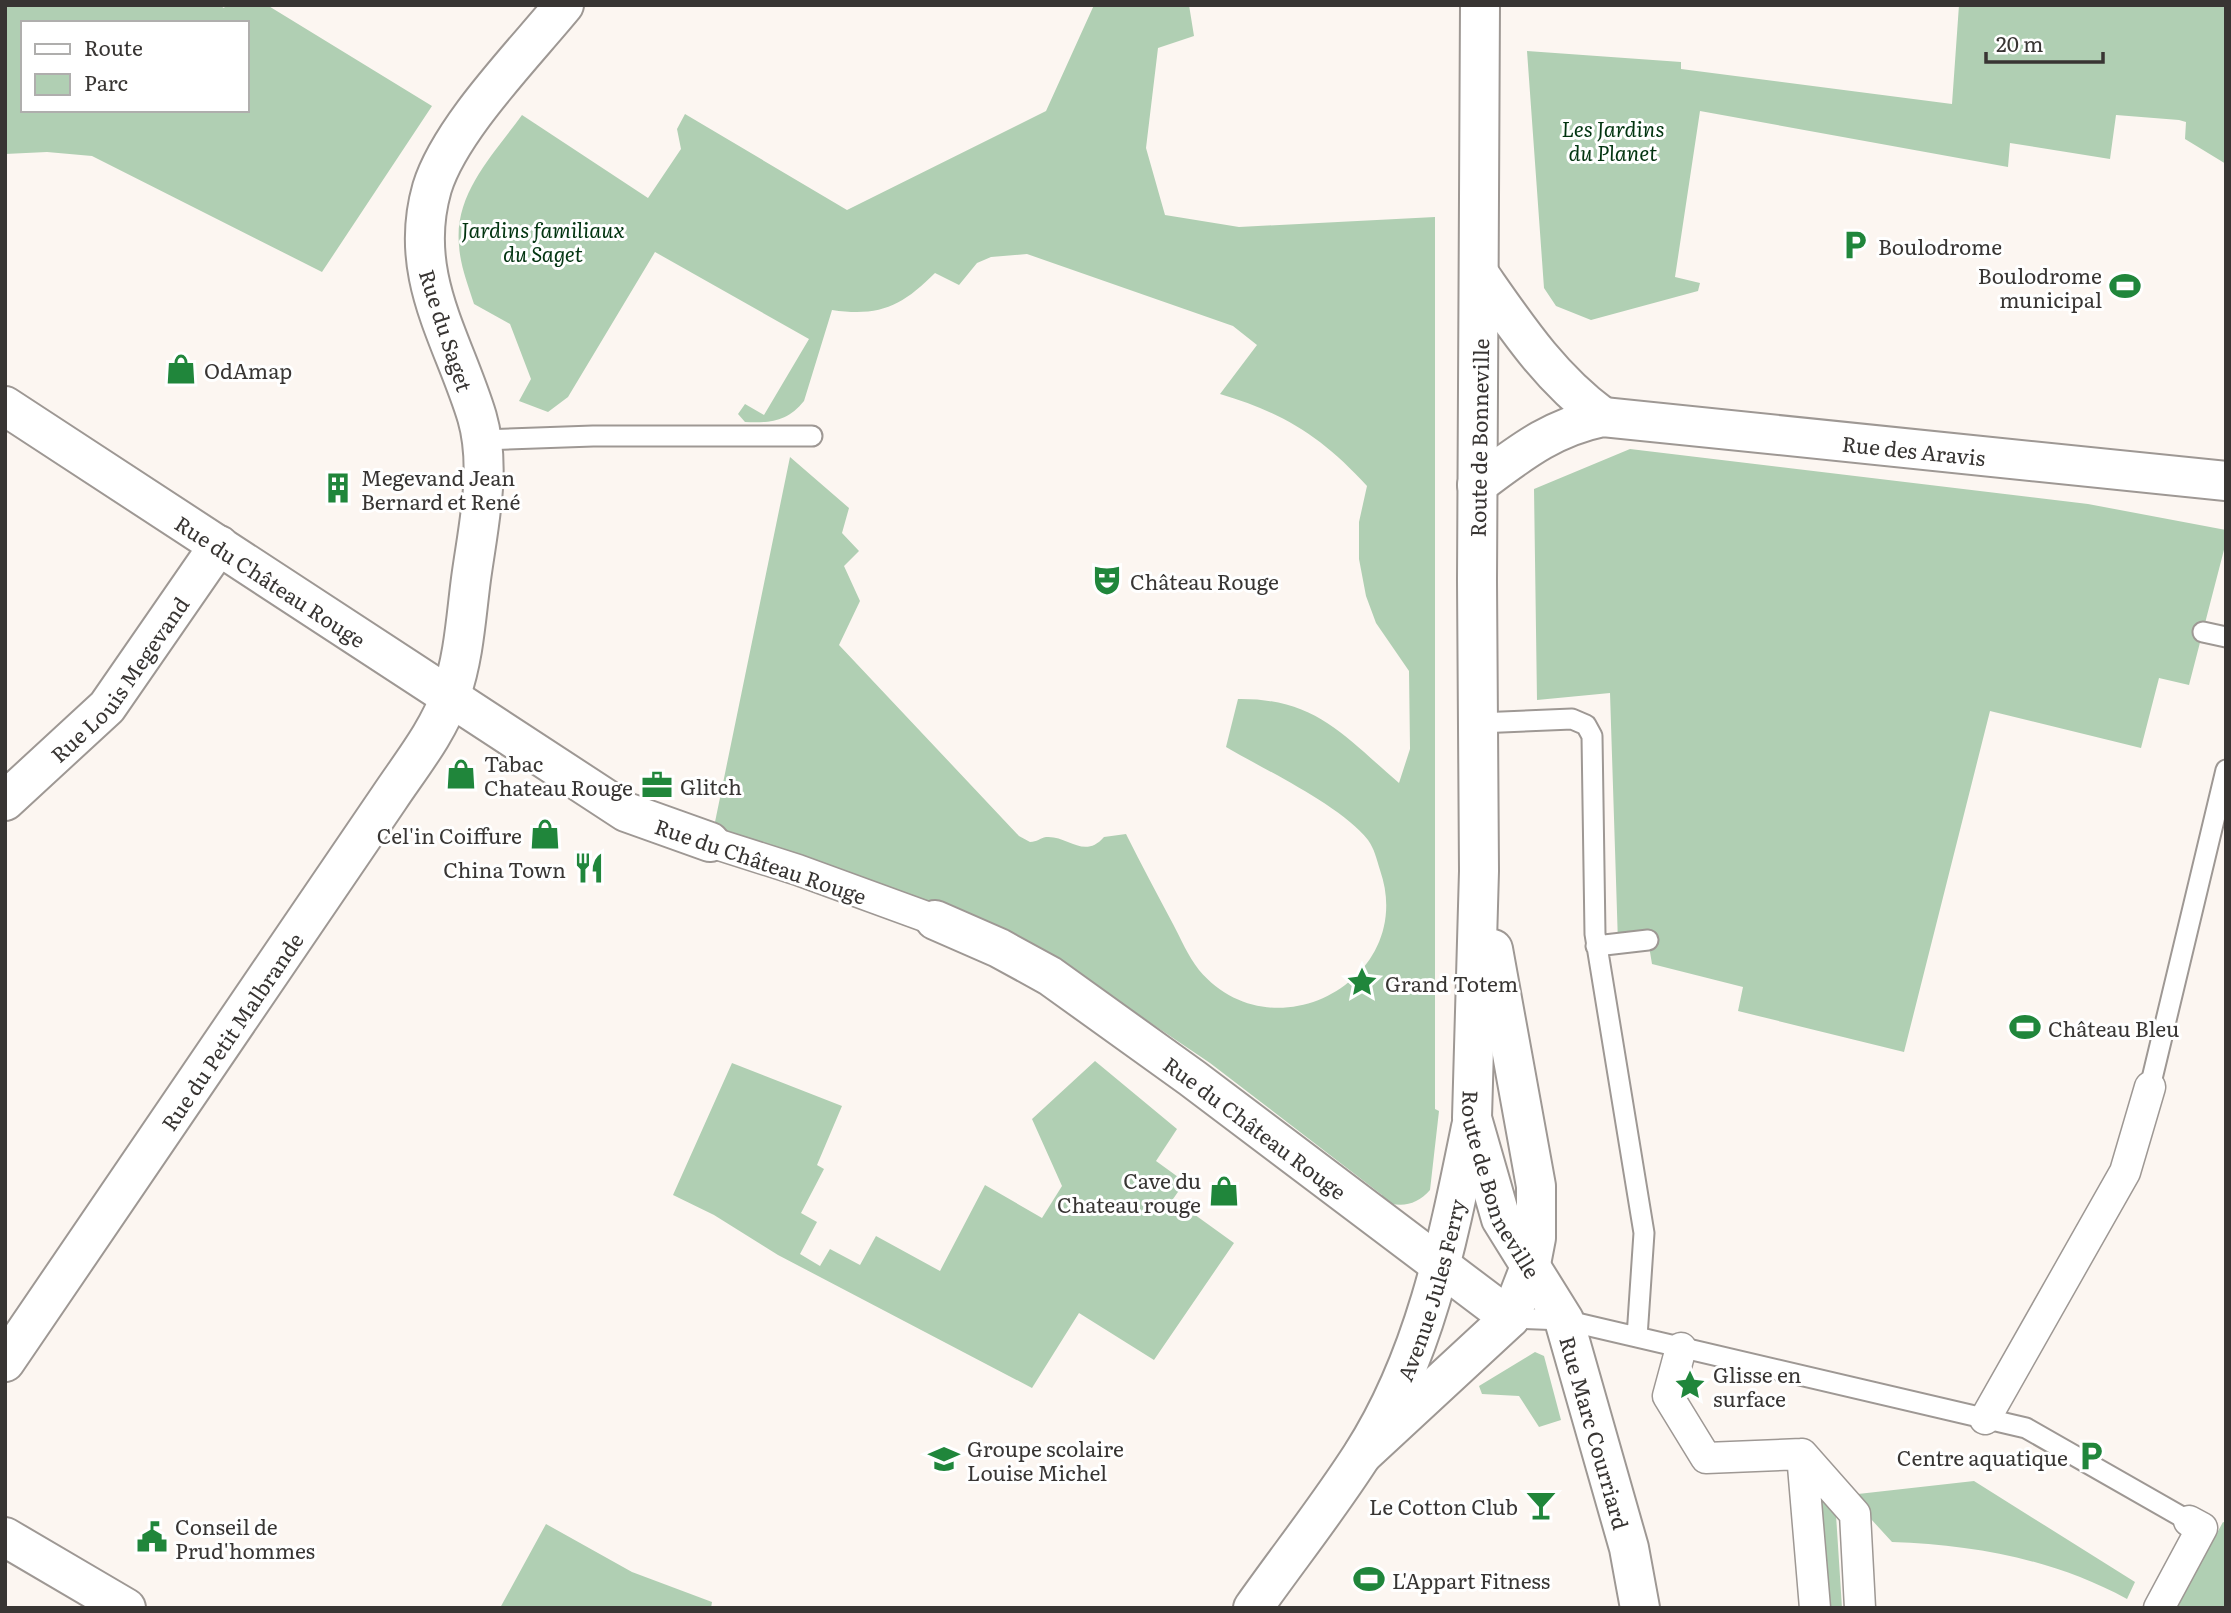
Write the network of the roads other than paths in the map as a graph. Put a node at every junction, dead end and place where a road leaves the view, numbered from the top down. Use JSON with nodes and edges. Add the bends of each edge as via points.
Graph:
{"nodes":[{"id":1,"x":564,"y":5,"type":"edge"},
{"id":2,"x":1480,"y":5,"type":"edge"},
{"id":3,"x":1480,"y":275,"type":"junction"},
{"id":4,"x":5,"y":406,"type":"edge"},
{"id":5,"x":1603,"y":417,"type":"junction"},
{"id":6,"x":812,"y":436,"type":"dead end"},
{"id":7,"x":482,"y":440,"type":"junction"},
{"id":8,"x":2226,"y":481,"type":"edge"},
{"id":9,"x":1477,"y":485,"type":"junction"},
{"id":10,"x":219,"y":545,"type":"junction"},
{"id":11,"x":2203,"y":632,"type":"dead end"},
{"id":12,"x":2226,"y":637,"type":"edge"},
{"id":13,"x":451,"y":695,"type":"junction"},
{"id":14,"x":1478,"y":723,"type":"junction"},
{"id":15,"x":2226,"y":770,"type":"edge"},
{"id":16,"x":5,"y":801,"type":"edge"},
{"id":17,"x":710,"y":842,"type":"joint"},
{"id":18,"x":1479,"y":871,"type":"junction"},
{"id":19,"x":935,"y":920,"type":"joint"},
{"id":20,"x":1648,"y":940,"type":"dead end"},
{"id":21,"x":1597,"y":946,"type":"junction"},
{"id":22,"x":2150,"y":1087,"type":"joint"},
{"id":23,"x":1472,"y":1118,"type":"junction"},
{"id":24,"x":1531,"y":1264,"type":"junction"},
{"id":25,"x":1442,"y":1267,"type":"junction"},
{"id":26,"x":1510,"y":1318,"type":"junction"},
{"id":27,"x":1564,"y":1320,"type":"junction"},
{"id":28,"x":1637,"y":1337,"type":"junction"},
{"id":29,"x":1681,"y":1348,"type":"junction"},
{"id":30,"x":5,"y":1363,"type":"edge"},
{"id":31,"x":1985,"y":1419,"type":"junction"},
{"id":32,"x":1363,"y":1454,"type":"junction"},
{"id":33,"x":1802,"y":1454,"type":"junction"},
{"id":34,"x":2189,"y":1521,"type":"joint"},
{"id":35,"x":5,"y":1537,"type":"edge"},
{"id":36,"x":126,"y":1608,"type":"edge"},
{"id":37,"x":1253,"y":1608,"type":"edge"},
{"id":38,"x":1640,"y":1608,"type":"edge"},
{"id":39,"x":1815,"y":1608,"type":"edge"},
{"id":40,"x":1860,"y":1608,"type":"edge"},
{"id":41,"x":2160,"y":1608,"type":"edge"}],
"edges":[{"from":1,"to":7,"type":"main road","name":"Rue du Saget","via":[[453,141],[442,159],[428,209],[424,257],[430,290]]},
{"from":2,"to":3,"type":"main road","name":"Route de Bonneville"},
{"from":3,"to":5,"type":"main road","via":[[1535,355],[1569,392]]},
{"from":3,"to":9,"type":"main road","name":"Route de Bonneville"},
{"from":4,"to":10,"type":"main road","name":"Rue du Château Rouge"},
{"from":5,"to":8,"type":"main road","name":"Rue des Aravis"},
{"from":5,"to":9,"type":"main road","name":"Rue des Aravis","via":[[1542,438]]},
{"from":6,"to":7,"type":"lane"},
{"from":7,"to":13,"type":"main road","name":"Rue du Saget","via":[[479,514],[462,650]]},
{"from":9,"to":14,"type":"main road","name":"Route de Bonneville"},
{"from":10,"to":13,"type":"main road","name":"Rue du Château Rouge"},
{"from":10,"to":16,"type":"main road","name":"Rue Louis Megevand","via":[[107,707]]},
{"from":11,"to":12,"type":"lane"},
{"from":13,"to":17,"type":"main road","name":"Rue du Château Rouge","via":[[626,812]]},
{"from":13,"to":30,"type":"main road","name":"Rue du Petit Malbrande","via":[[439,722],[389,798]]},
{"from":14,"to":18,"type":"main road","name":"Route de Bonneville"},
{"from":14,"to":21,"type":"lane","via":[[1572,719],[1590,729]]},
{"from":15,"to":22,"type":"lane"},
{"from":17,"to":19,"type":"street","name":"Rue du Château Rouge"},
{"from":18,"to":23,"type":"main road","name":"Route de Bonneville"},
{"from":18,"to":24,"type":"main road","name":"Route de Bonneville","via":[[1536,1186]]},
{"from":19,"to":25,"type":"main road","name":"Rue du Château Rouge","via":[[1050,976]]},
{"from":20,"to":21,"type":"lane"},
{"from":21,"to":28,"type":"lane","via":[[1644,1233]]},
{"from":22,"to":31,"type":"street","via":[[2125,1172]]},
{"from":23,"to":24,"type":"main road","name":"Route de Bonneville","via":[[1502,1219]]},
{"from":23,"to":25,"type":"main road","name":"Avenue Jules Ferry"},
{"from":24,"to":26,"type":"main road","name":"Avenue Jules Ferry"},
{"from":24,"to":27,"type":"main road","name":"Rue Marc Courriard"},
{"from":25,"to":26,"type":"main road","name":"Rue du Château Rouge"},
{"from":25,"to":32,"type":"main road","name":"Avenue Jules Ferry","via":[[1406,1368]]},
{"from":26,"to":27,"type":"lane"},
{"from":26,"to":32,"type":"main road","name":"Avenue Jules Ferry"},
{"from":27,"to":28,"type":"lane"},
{"from":27,"to":38,"type":"main road","name":"Rue Marc Courriard","via":[[1629,1548]]},
{"from":28,"to":29,"type":"lane"},
{"from":29,"to":31,"type":"lane"},
{"from":29,"to":33,"type":"street","via":[[1668,1396],[1706,1458]]},
{"from":31,"to":34,"type":"lane","via":[[2025,1428]]},
{"from":32,"to":37,"type":"main road","name":"Avenue Jules Ferry"},
{"from":33,"to":39,"type":"street"},
{"from":33,"to":40,"type":"street","via":[[1855,1514]]},
{"from":34,"to":41,"type":"street","via":[[2202,1528]]},
{"from":35,"to":36,"type":"main road"}]}
